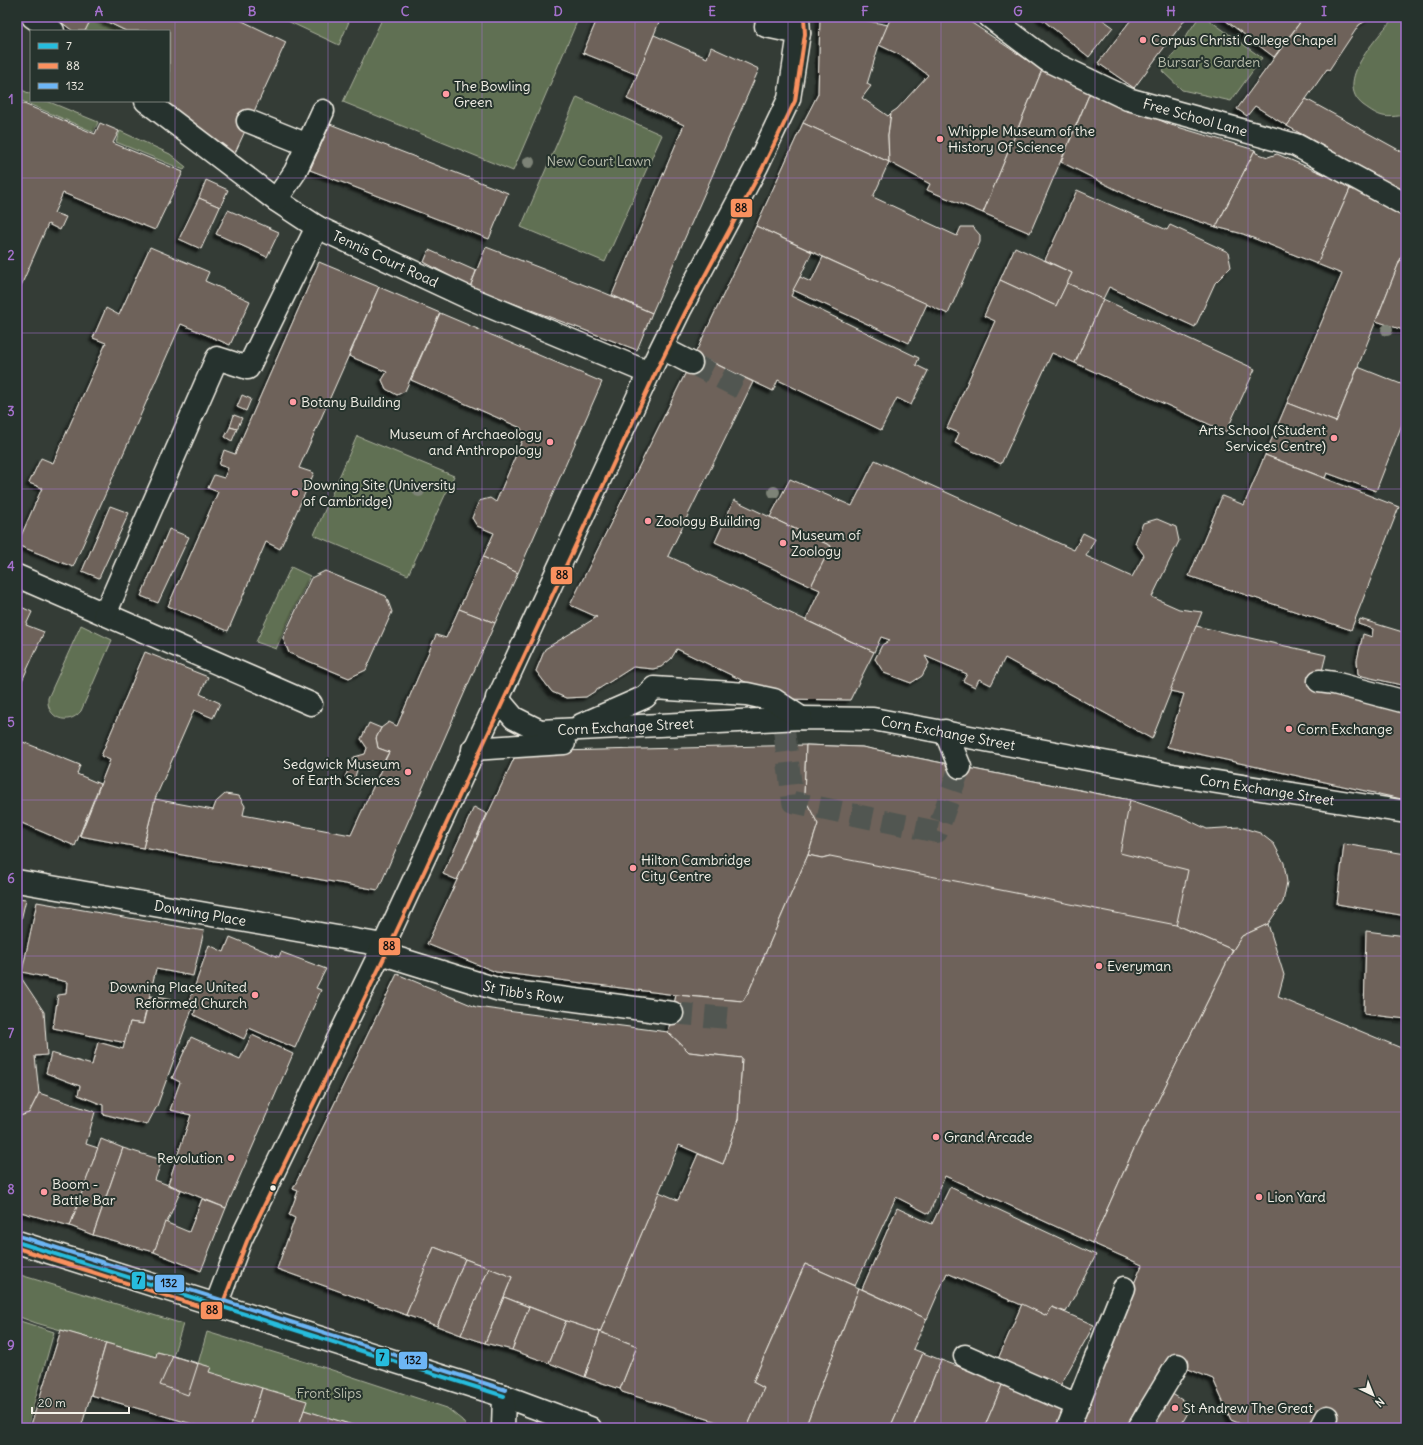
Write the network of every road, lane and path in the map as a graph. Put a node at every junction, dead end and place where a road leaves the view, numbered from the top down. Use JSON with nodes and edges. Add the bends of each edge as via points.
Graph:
{"nodes":[{"id":1,"x":33,"y":17,"type":"edge"},
{"id":2,"x":990,"y":17,"type":"edge"},
{"id":3,"x":799,"y":25,"type":"edge"},
{"id":4,"x":766,"y":26,"type":"dead end"},
{"id":5,"x":52,"y":30,"type":"edge"},
{"id":6,"x":147,"y":102,"type":"edge"},
{"id":7,"x":323,"y":111,"type":"dead end"},
{"id":8,"x":248,"y":121,"type":"dead end"},
{"id":9,"x":308,"y":144,"type":"junction"},
{"id":10,"x":279,"y":195,"type":"junction"},
{"id":11,"x":1406,"y":205,"type":"edge"},
{"id":12,"x":317,"y":227,"type":"junction"},
{"id":13,"x":662,"y":348,"type":"junction"},
{"id":14,"x":691,"y":363,"type":"tunnel mouth"},
{"id":15,"x":649,"y":373,"type":"junction"},
{"id":16,"x":17,"y":576,"type":"edge"},
{"id":17,"x":105,"y":614,"type":"junction"},
{"id":18,"x":1319,"y":682,"type":"dead end"},
{"id":19,"x":497,"y":698,"type":"junction"},
{"id":20,"x":1406,"y":702,"type":"edge"},
{"id":21,"x":311,"y":704,"type":"dead end"},
{"id":22,"x":791,"y":722,"type":"junction"},
{"id":23,"x":569,"y":730,"type":"junction"},
{"id":24,"x":945,"y":731,"type":"junction"},
{"id":25,"x":474,"y":749,"type":"junction"},
{"id":26,"x":960,"y":767,"type":"tunnel mouth"},
{"id":27,"x":1406,"y":812,"type":"edge"},
{"id":28,"x":17,"y":881,"type":"edge"},
{"id":29,"x":381,"y":949,"type":"junction"},
{"id":30,"x":672,"y":1013,"type":"tunnel mouth"},
{"id":31,"x":17,"y":1242,"type":"edge"},
{"id":32,"x":1124,"y":1288,"type":"dead end"},
{"id":33,"x":216,"y":1305,"type":"junction"},
{"id":34,"x":965,"y":1356,"type":"dead end"},
{"id":35,"x":1178,"y":1365,"type":"dead end"},
{"id":36,"x":504,"y":1396,"type":"junction"},
{"id":37,"x":1077,"y":1405,"type":"junction"},
{"id":38,"x":503,"y":1428,"type":"edge"},
{"id":39,"x":590,"y":1428,"type":"edge"},
{"id":40,"x":1068,"y":1428,"type":"edge"},
{"id":41,"x":1139,"y":1428,"type":"edge"}],
"edges":[{"from":1,"to":5,"type":"street"},
{"from":2,"to":11,"type":"street","name":"Free School Lane","via":[[1047,60],[1128,99],[1296,145]]},
{"from":3,"to":4,"type":"street"},
{"from":3,"to":13,"type":"street","via":[[789,100]]},
{"from":6,"to":10,"type":"street","name":"Tennis Court Road"},
{"from":7,"to":9,"type":"street"},
{"from":8,"to":9,"type":"street"},
{"from":9,"to":10,"type":"street","via":[[295,172]]},
{"from":10,"to":12,"type":"street","name":"Tennis Court Road"},
{"from":12,"to":15,"type":"street","name":"Tennis Court Road","via":[[467,297]]},
{"from":12,"to":17,"type":"street","via":[[248,368],[216,358]]},
{"from":13,"to":14,"type":"street"},
{"from":13,"to":15,"type":"street"},
{"from":15,"to":19,"type":"street"},
{"from":16,"to":17,"type":"street"},
{"from":17,"to":21,"type":"street"},
{"from":18,"to":20,"type":"street","via":[[1334,683]]},
{"from":19,"to":23,"type":"street","name":"Corn Exchange Street","via":[[514,718],[540,730]]},
{"from":19,"to":25,"type":"street"},
{"from":22,"to":23,"type":"street","name":"Corn Exchange Street"},
{"from":22,"to":23,"type":"street","via":[[774,700],[747,694],[654,688],[645,697]]},
{"from":22,"to":24,"type":"street","name":"Corn Exchange Street","via":[[873,719]]},
{"from":22,"to":25,"type":"street"},
{"from":24,"to":26,"type":"street"},
{"from":24,"to":27,"type":"street","name":"Corn Exchange Street","via":[[1173,775]]},
{"from":25,"to":29,"type":"street"},
{"from":28,"to":29,"type":"street","name":"Downing Place"},
{"from":29,"to":30,"type":"street","name":"St Tibb's Row","via":[[500,990]]},
{"from":29,"to":33,"type":"street","via":[[241,1239]]},
{"from":31,"to":33,"type":"street"},
{"from":32,"to":37,"type":"street"},
{"from":33,"to":36,"type":"street"},
{"from":34,"to":37,"type":"street"},
{"from":35,"to":41,"type":"street"},
{"from":36,"to":38,"type":"street"},
{"from":36,"to":39,"type":"street"},
{"from":37,"to":40,"type":"street"}]}
